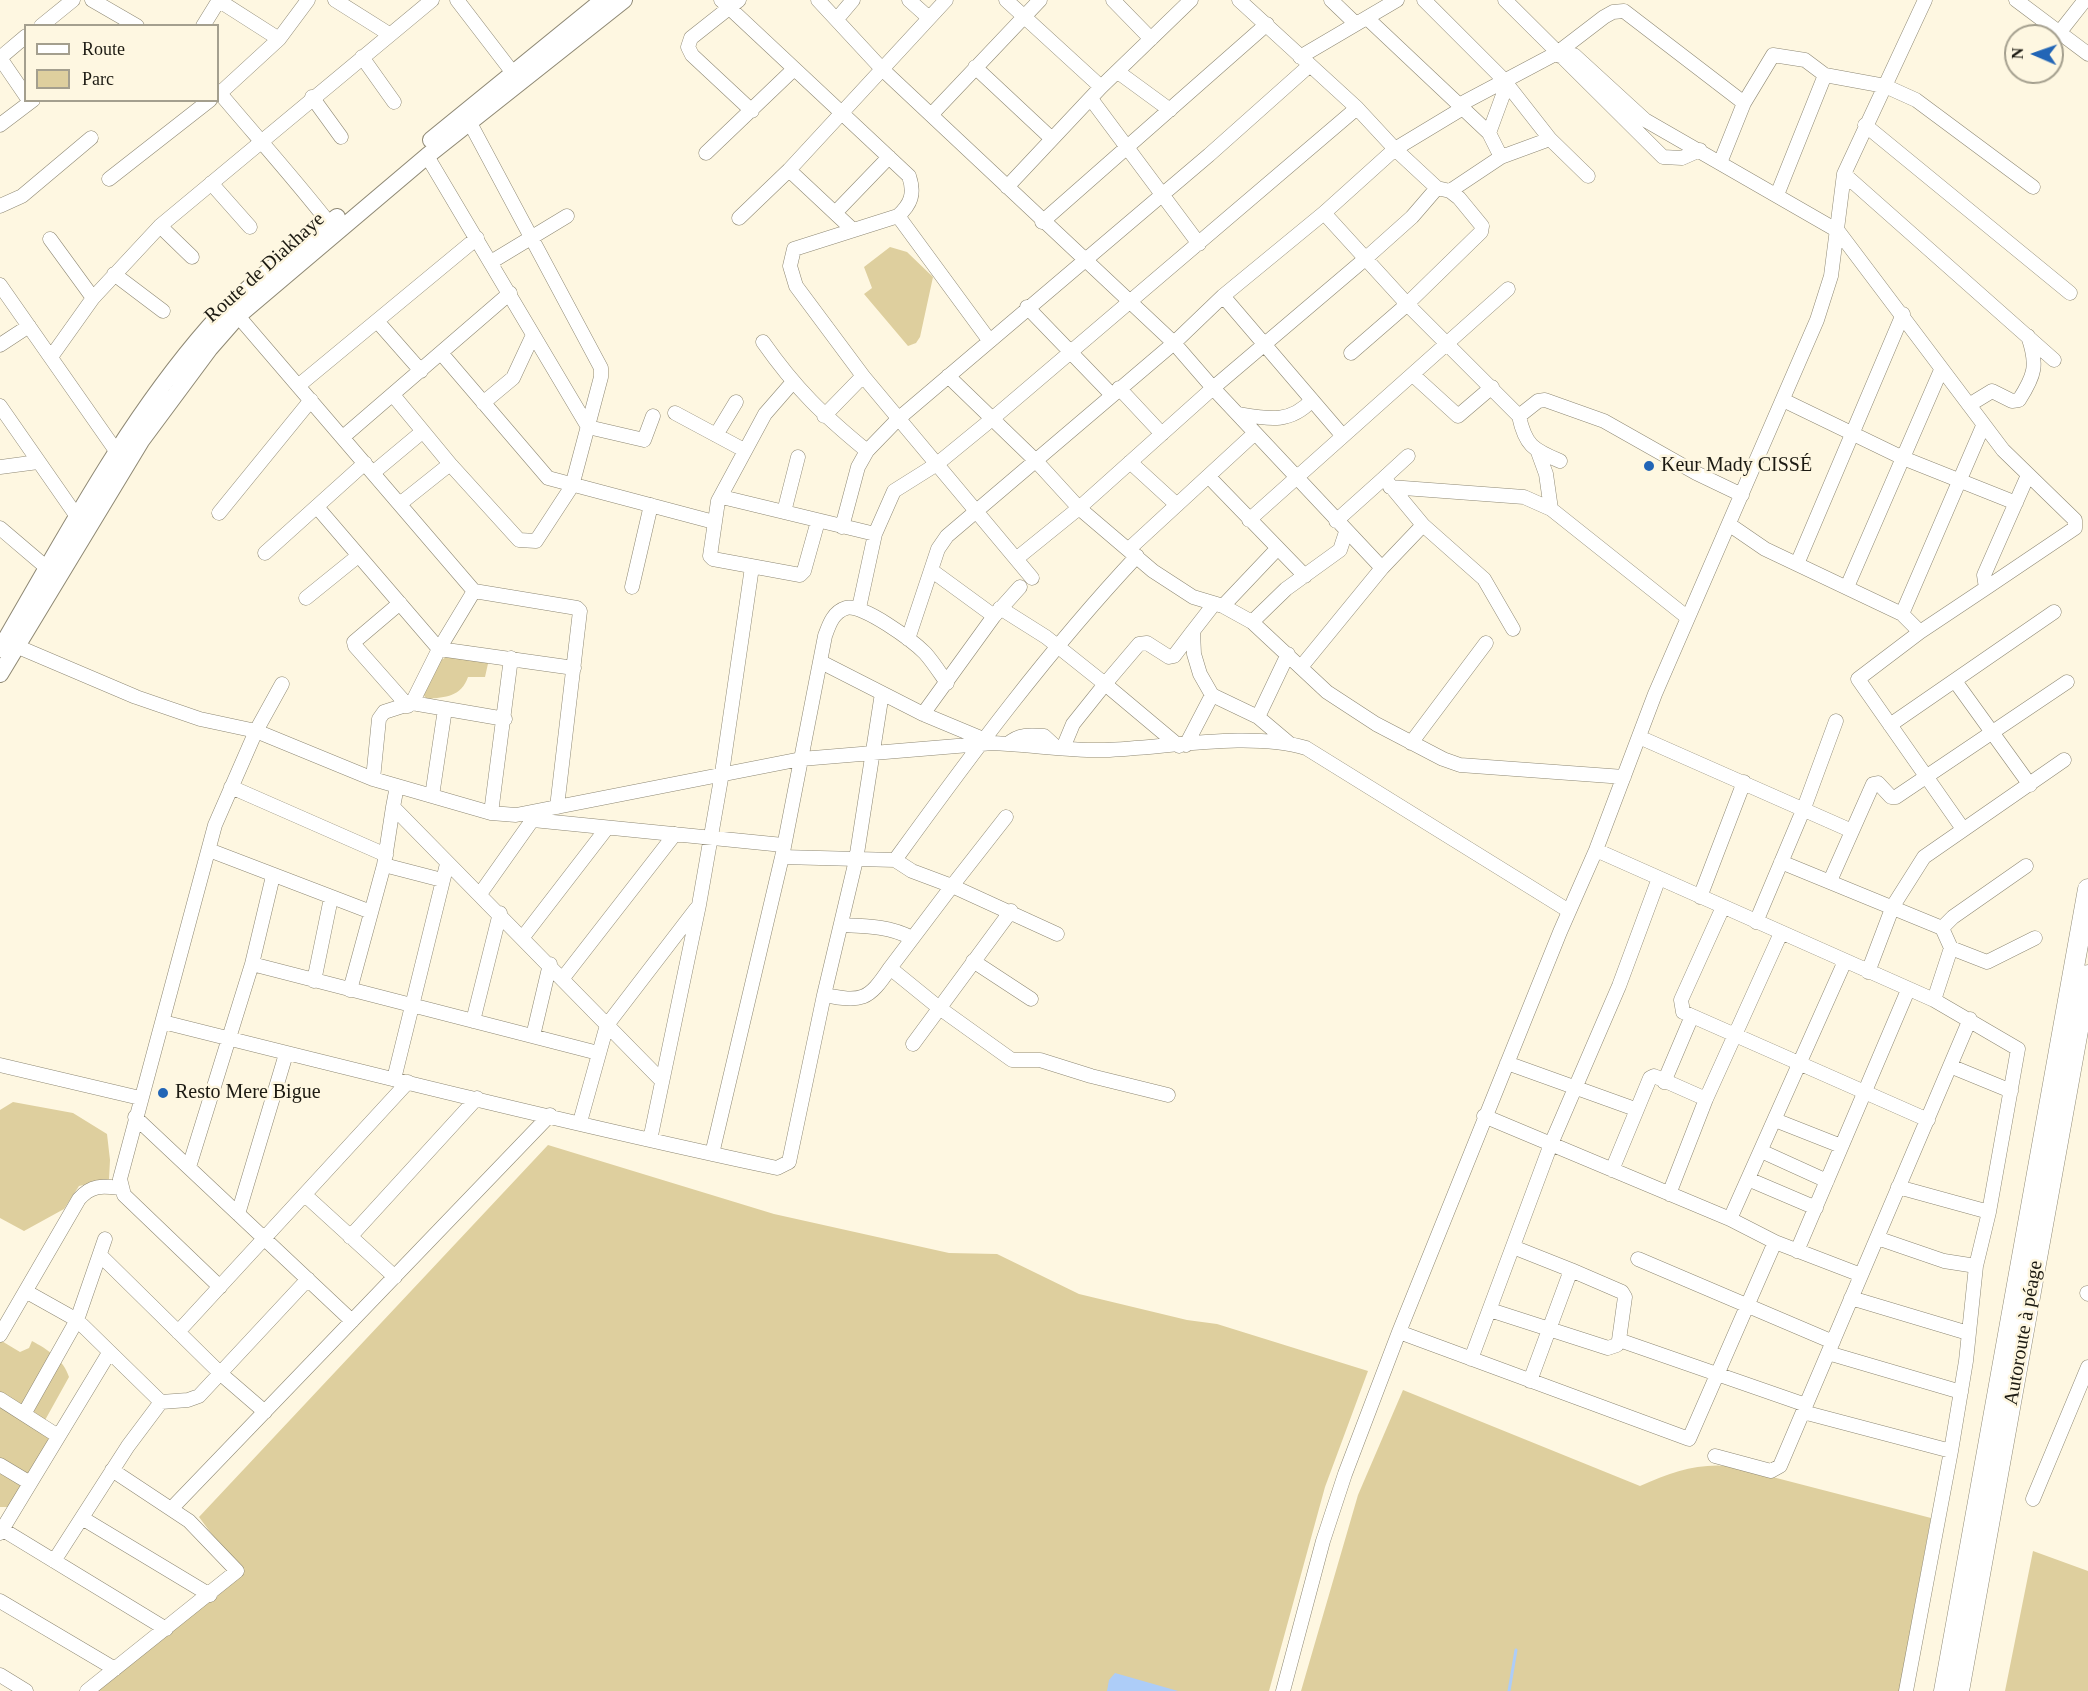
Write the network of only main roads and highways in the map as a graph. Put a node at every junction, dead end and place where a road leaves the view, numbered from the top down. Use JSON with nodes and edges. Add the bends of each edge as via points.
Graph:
{"nodes":[{"id":1,"x":603,"y":0,"type":"edge"},
{"id":2,"x":624,"y":0,"type":"edge"},
{"id":3,"x":122,"y":459,"type":"junction"},
{"id":4,"x":8,"y":647,"type":"edge"},
{"id":5,"x":0,"y":674,"type":"edge"},
{"id":6,"x":2088,"y":889,"type":"edge"},
{"id":7,"x":2088,"y":975,"type":"edge"},
{"id":8,"x":1944,"y":1691,"type":"edge"},
{"id":9,"x":1959,"y":1691,"type":"edge"}],
"edges":[{"from":1,"to":3,"type":"main road","name":"Route de Diakhaye","via":[[251,287],[182,361]]},
{"from":2,"to":3,"type":"main road","name":"Route de Diakhaye","via":[[427,156],[238,316]]},
{"from":3,"to":4,"type":"main road","name":"Route de Diakhaye"},
{"from":3,"to":4,"type":"main road","name":"Route de Diakhaye","via":[[47,568]]},
{"from":4,"to":5,"type":"main road","name":"Route de Diakhaye"},
{"from":6,"to":8,"type":"highway"},
{"from":7,"to":9,"type":"highway","name":"Autoroute à péage"}]}
